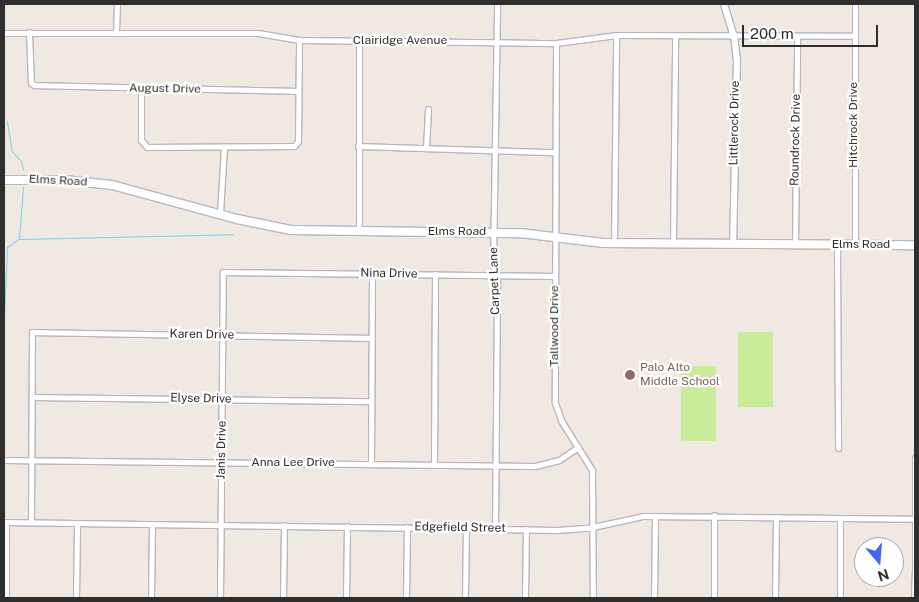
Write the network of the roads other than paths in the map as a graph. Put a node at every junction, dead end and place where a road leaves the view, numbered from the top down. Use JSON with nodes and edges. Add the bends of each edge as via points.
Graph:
{"nodes":[{"id":1,"x":117,"y":4,"type":"edge"},
{"id":2,"x":497,"y":4,"type":"edge"},
{"id":3,"x":724,"y":4,"type":"edge"},
{"id":4,"x":855,"y":4,"type":"edge"},
{"id":5,"x":29,"y":32,"type":"junction"},
{"id":6,"x":116,"y":32,"type":"junction"},
{"id":7,"x":4,"y":33,"type":"edge"},
{"id":8,"x":616,"y":35,"type":"junction"},
{"id":9,"x":675,"y":36,"type":"junction"},
{"id":10,"x":734,"y":36,"type":"junction"},
{"id":11,"x":797,"y":36,"type":"junction"},
{"id":12,"x":854,"y":36,"type":"junction"},
{"id":13,"x":299,"y":40,"type":"junction"},
{"id":14,"x":359,"y":41,"type":"junction"},
{"id":15,"x":497,"y":41,"type":"junction"},
{"id":16,"x":556,"y":43,"type":"junction"},
{"id":17,"x":141,"y":88,"type":"junction"},
{"id":18,"x":298,"y":91,"type":"junction"},
{"id":19,"x":428,"y":109,"type":"dead end"},
{"id":20,"x":358,"y":146,"type":"junction"},
{"id":21,"x":224,"y":147,"type":"junction"},
{"id":22,"x":426,"y":148,"type":"junction"},
{"id":23,"x":496,"y":150,"type":"junction"},
{"id":24,"x":554,"y":152,"type":"junction"},
{"id":25,"x":4,"y":180,"type":"edge"},
{"id":26,"x":220,"y":214,"type":"junction"},
{"id":27,"x":359,"y":232,"type":"junction"},
{"id":28,"x":494,"y":232,"type":"junction"},
{"id":29,"x":555,"y":239,"type":"junction"},
{"id":30,"x":614,"y":243,"type":"junction"},
{"id":31,"x":673,"y":243,"type":"junction"},
{"id":32,"x":733,"y":244,"type":"junction"},
{"id":33,"x":795,"y":244,"type":"junction"},
{"id":34,"x":837,"y":245,"type":"junction"},
{"id":35,"x":915,"y":245,"type":"edge"},
{"id":36,"x":855,"y":246,"type":"junction"},
{"id":37,"x":223,"y":272,"type":"joint"},
{"id":38,"x":372,"y":274,"type":"junction"},
{"id":39,"x":435,"y":274,"type":"junction"},
{"id":40,"x":496,"y":275,"type":"junction"},
{"id":41,"x":555,"y":276,"type":"junction"},
{"id":42,"x":223,"y":336,"type":"junction"},
{"id":43,"x":372,"y":338,"type":"junction"},
{"id":44,"x":32,"y":397,"type":"junction"},
{"id":45,"x":222,"y":399,"type":"junction"},
{"id":46,"x":371,"y":401,"type":"junction"},
{"id":47,"x":578,"y":447,"type":"junction"},
{"id":48,"x":838,"y":448,"type":"dead end"},
{"id":49,"x":915,"y":458,"type":"edge"},
{"id":50,"x":4,"y":460,"type":"edge"},
{"id":51,"x":31,"y":460,"type":"junction"},
{"id":52,"x":221,"y":463,"type":"junction"},
{"id":53,"x":371,"y":464,"type":"junction"},
{"id":54,"x":434,"y":465,"type":"junction"},
{"id":55,"x":496,"y":465,"type":"junction"},
{"id":56,"x":915,"y":486,"type":"edge"},
{"id":57,"x":714,"y":515,"type":"junction"},
{"id":58,"x":655,"y":516,"type":"junction"},
{"id":59,"x":776,"y":516,"type":"junction"},
{"id":60,"x":840,"y":518,"type":"junction"},
{"id":61,"x":915,"y":519,"type":"edge"},
{"id":62,"x":5,"y":522,"type":"edge"},
{"id":63,"x":31,"y":522,"type":"junction"},
{"id":64,"x":77,"y":523,"type":"junction"},
{"id":65,"x":152,"y":524,"type":"junction"},
{"id":66,"x":221,"y":524,"type":"junction"},
{"id":67,"x":284,"y":525,"type":"junction"},
{"id":68,"x":347,"y":526,"type":"junction"},
{"id":69,"x":407,"y":527,"type":"junction"},
{"id":70,"x":593,"y":527,"type":"junction"},
{"id":71,"x":466,"y":528,"type":"junction"},
{"id":72,"x":495,"y":528,"type":"junction"},
{"id":73,"x":526,"y":529,"type":"junction"},
{"id":74,"x":915,"y":560,"type":"edge"},
{"id":75,"x":6,"y":598,"type":"edge"},
{"id":76,"x":76,"y":598,"type":"edge"},
{"id":77,"x":151,"y":598,"type":"edge"},
{"id":78,"x":220,"y":598,"type":"edge"},
{"id":79,"x":283,"y":598,"type":"edge"},
{"id":80,"x":346,"y":598,"type":"edge"},
{"id":81,"x":406,"y":598,"type":"edge"},
{"id":82,"x":465,"y":598,"type":"edge"},
{"id":83,"x":526,"y":598,"type":"edge"},
{"id":84,"x":593,"y":598,"type":"edge"},
{"id":85,"x":654,"y":598,"type":"edge"},
{"id":86,"x":714,"y":598,"type":"edge"},
{"id":87,"x":775,"y":598,"type":"edge"},
{"id":88,"x":840,"y":598,"type":"edge"},
{"id":89,"x":914,"y":598,"type":"edge"}],
"edges":[{"from":1,"to":6,"type":"street"},
{"from":2,"to":15,"type":"street","name":"Carpet Lane"},
{"from":3,"to":10,"type":"street","name":"Littlerock Drive"},
{"from":4,"to":12,"type":"street","name":"Hitchrock Drive"},
{"from":5,"to":6,"type":"street","name":"Clairidge Avenue"},
{"from":5,"to":7,"type":"street","name":"Clairidge Avenue"},
{"from":5,"to":17,"type":"street","name":"August Drive","via":[[32,85]]},
{"from":6,"to":13,"type":"street","name":"Clairidge Avenue","via":[[258,33]]},
{"from":8,"to":9,"type":"street","name":"Clairidge Avenue"},
{"from":8,"to":16,"type":"street","name":"Clairidge Avenue"},
{"from":8,"to":30,"type":"street"},
{"from":9,"to":10,"type":"street","name":"Clairidge Avenue"},
{"from":9,"to":31,"type":"street"},
{"from":10,"to":11,"type":"street","name":"Clairidge Avenue"},
{"from":10,"to":32,"type":"street","name":"Littlerock Drive","via":[[737,59]]},
{"from":11,"to":12,"type":"street","name":"Clairidge Avenue"},
{"from":11,"to":33,"type":"street","name":"Roundrock Drive"},
{"from":12,"to":36,"type":"street","name":"Hitchrock Drive"},
{"from":13,"to":14,"type":"street","name":"Clairidge Avenue"},
{"from":13,"to":18,"type":"street"},
{"from":14,"to":15,"type":"street","name":"Clairidge Avenue"},
{"from":14,"to":20,"type":"street"},
{"from":15,"to":16,"type":"street","name":"Clairidge Avenue"},
{"from":15,"to":23,"type":"street","name":"Carpet Lane"},
{"from":16,"to":24,"type":"street","name":"Tallwood Drive"},
{"from":17,"to":18,"type":"street","name":"August Drive"},
{"from":17,"to":21,"type":"street","via":[[142,143],[147,147]]},
{"from":18,"to":21,"type":"street","via":[[298,141],[294,146]]},
{"from":19,"to":22,"type":"street"},
{"from":20,"to":22,"type":"street"},
{"from":20,"to":27,"type":"street"},
{"from":21,"to":26,"type":"street"},
{"from":22,"to":23,"type":"street"},
{"from":23,"to":24,"type":"street"},
{"from":23,"to":28,"type":"street","name":"Carpet Lane"},
{"from":24,"to":29,"type":"street","name":"Tallwood Drive"},
{"from":25,"to":26,"type":"main road","name":"Elms Road","via":[[64,180],[112,185]]},
{"from":26,"to":27,"type":"main road","name":"Elms Road","via":[[292,230]]},
{"from":27,"to":28,"type":"main road","name":"Elms Road"},
{"from":28,"to":29,"type":"main road","name":"Elms Road","via":[[539,234]]},
{"from":28,"to":40,"type":"street","name":"Carpet Lane"},
{"from":29,"to":30,"type":"main road","name":"Elms Road"},
{"from":29,"to":41,"type":"street","name":"Tallwood Drive"},
{"from":30,"to":31,"type":"main road","name":"Elms Road"},
{"from":31,"to":32,"type":"main road","name":"Elms Road"},
{"from":32,"to":33,"type":"main road","name":"Elms Road"},
{"from":33,"to":34,"type":"main road","name":"Elms Road"},
{"from":34,"to":36,"type":"main road","name":"Elms Road"},
{"from":34,"to":48,"type":"street"},
{"from":35,"to":36,"type":"main road","name":"Elms Road"},
{"from":37,"to":38,"type":"street","name":"Nina Drive"},
{"from":37,"to":42,"type":"street","name":"Janis Drive"},
{"from":38,"to":39,"type":"street","name":"Nina Drive"},
{"from":38,"to":43,"type":"street"},
{"from":39,"to":40,"type":"street","name":"Nina Drive"},
{"from":39,"to":54,"type":"street"},
{"from":40,"to":41,"type":"street","name":"Nina Drive"},
{"from":40,"to":55,"type":"street","name":"Carpet Lane"},
{"from":41,"to":47,"type":"street","name":"Tallwood Drive","via":[[555,403],[562,422]]},
{"from":42,"to":43,"type":"street","name":"Karen Drive"},
{"from":42,"to":44,"type":"street","name":"Karen Drive","via":[[32,332]]},
{"from":42,"to":45,"type":"street","name":"Janis Drive"},
{"from":43,"to":46,"type":"street"},
{"from":44,"to":45,"type":"street","name":"Elyse Drive"},
{"from":44,"to":51,"type":"street"},
{"from":45,"to":46,"type":"street","name":"Elyse Drive"},
{"from":45,"to":52,"type":"street","name":"Janis Drive"},
{"from":46,"to":53,"type":"street"},
{"from":47,"to":55,"type":"street","name":"Anna Lee Drive","via":[[560,460],[543,466]]},
{"from":47,"to":70,"type":"street","name":"Tallwood Drive","via":[[592,470]]},
{"from":49,"to":56,"type":"street"},
{"from":50,"to":51,"type":"street","name":"Anna Lee Drive"},
{"from":51,"to":52,"type":"street","name":"Anna Lee Drive"},
{"from":51,"to":63,"type":"street"},
{"from":52,"to":53,"type":"street","name":"Anna Lee Drive"},
{"from":52,"to":66,"type":"street","name":"Janis Drive"},
{"from":53,"to":54,"type":"street","name":"Anna Lee Drive"},
{"from":54,"to":55,"type":"street","name":"Anna Lee Drive"},
{"from":55,"to":72,"type":"street","name":"Carpet Lane"},
{"from":56,"to":61,"type":"street"},
{"from":57,"to":58,"type":"street","name":"Edgefield Street"},
{"from":57,"to":59,"type":"street","name":"Edgefield Street"},
{"from":57,"to":86,"type":"street"},
{"from":58,"to":70,"type":"street","name":"Edgefield Street","via":[[633,517]]},
{"from":58,"to":85,"type":"street"},
{"from":59,"to":60,"type":"street","name":"Edgefield Street"},
{"from":59,"to":87,"type":"street"},
{"from":60,"to":61,"type":"street","name":"Edgefield Street"},
{"from":60,"to":88,"type":"street"},
{"from":61,"to":74,"type":"street"},
{"from":62,"to":63,"type":"street","name":"Edgefield Street"},
{"from":62,"to":75,"type":"street"},
{"from":63,"to":64,"type":"street","name":"Edgefield Street"},
{"from":64,"to":65,"type":"street","name":"Edgefield Street"},
{"from":64,"to":76,"type":"street"},
{"from":65,"to":66,"type":"street","name":"Edgefield Street"},
{"from":65,"to":77,"type":"street"},
{"from":66,"to":67,"type":"street","name":"Edgefield Street"},
{"from":66,"to":78,"type":"street","name":"Janis Drive"},
{"from":67,"to":68,"type":"street","name":"Edgefield Street"},
{"from":67,"to":79,"type":"street"},
{"from":68,"to":69,"type":"street","name":"Edgefield Street"},
{"from":68,"to":80,"type":"street"},
{"from":69,"to":71,"type":"street","name":"Edgefield Street"},
{"from":69,"to":81,"type":"street"},
{"from":70,"to":73,"type":"street","name":"Edgefield Street"},
{"from":70,"to":84,"type":"street","name":"Tallwood Drive"},
{"from":71,"to":72,"type":"street","name":"Edgefield Street"},
{"from":71,"to":82,"type":"street"},
{"from":72,"to":73,"type":"street","name":"Edgefield Street"},
{"from":73,"to":83,"type":"street"},
{"from":74,"to":89,"type":"street"}]}
